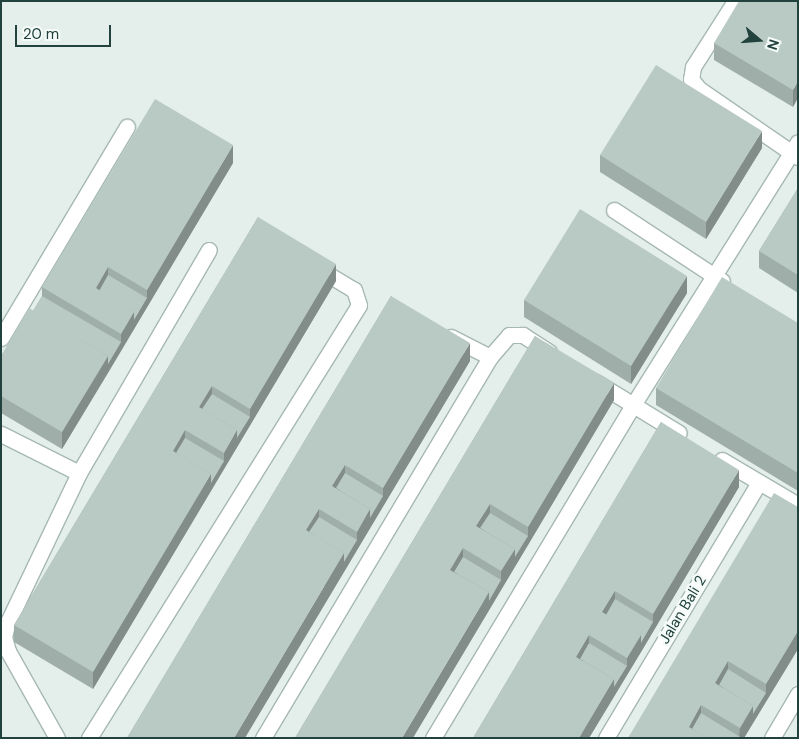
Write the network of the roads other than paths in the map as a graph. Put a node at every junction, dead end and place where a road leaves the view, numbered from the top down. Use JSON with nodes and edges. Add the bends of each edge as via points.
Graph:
{"nodes":[{"id":1,"x":735,"y":1,"type":"edge"},
{"id":2,"x":126,"y":126,"type":"dead end"},
{"id":3,"x":795,"y":151,"type":"edge"},
{"id":4,"x":614,"y":210,"type":"dead end"},
{"id":5,"x":210,"y":250,"type":"dead end"},
{"id":6,"x":306,"y":261,"type":"edge"},
{"id":7,"x":713,"y":276,"type":"junction"},
{"id":8,"x":739,"y":291,"type":"edge"},
{"id":9,"x":440,"y":332,"type":"edge"},
{"id":10,"x":1,"y":338,"type":"edge"},
{"id":11,"x":490,"y":357,"type":"junction"},
{"id":12,"x":562,"y":360,"type":"edge"},
{"id":13,"x":585,"y":375,"type":"edge"},
{"id":14,"x":632,"y":405,"type":"junction"},
{"id":15,"x":1,"y":434,"type":"edge"},
{"id":16,"x":691,"y":441,"type":"edge"},
{"id":17,"x":708,"y":451,"type":"edge"},
{"id":18,"x":80,"y":473,"type":"junction"},
{"id":19,"x":759,"y":482,"type":"junction"},
{"id":20,"x":798,"y":505,"type":"edge"},
{"id":21,"x":798,"y":694,"type":"edge"},
{"id":22,"x":57,"y":738,"type":"edge"},
{"id":23,"x":89,"y":738,"type":"edge"},
{"id":24,"x":263,"y":738,"type":"edge"},
{"id":25,"x":433,"y":738,"type":"edge"},
{"id":26,"x":606,"y":738,"type":"edge"},
{"id":27,"x":772,"y":738,"type":"edge"}],
"edges":[{"from":1,"to":3,"type":"street","via":[[693,67],[691,79],[699,89]]},
{"from":2,"to":10,"type":"street"},
{"from":3,"to":7,"type":"street"},
{"from":4,"to":7,"type":"street"},
{"from":5,"to":18,"type":"street"},
{"from":6,"to":23,"type":"street","via":[[354,290],[359,304]]},
{"from":7,"to":8,"type":"street"},
{"from":7,"to":14,"type":"street"},
{"from":9,"to":11,"type":"street"},
{"from":11,"to":12,"type":"street","via":[[509,335],[523,335]]},
{"from":11,"to":24,"type":"street"},
{"from":13,"to":14,"type":"street"},
{"from":14,"to":16,"type":"street"},
{"from":14,"to":25,"type":"street"},
{"from":15,"to":18,"type":"street"},
{"from":17,"to":19,"type":"street"},
{"from":18,"to":22,"type":"street","via":[[7,624],[4,637]]},
{"from":19,"to":20,"type":"street"},
{"from":19,"to":26,"type":"street","name":"Jalan Bali 2"},
{"from":21,"to":27,"type":"street"}]}
